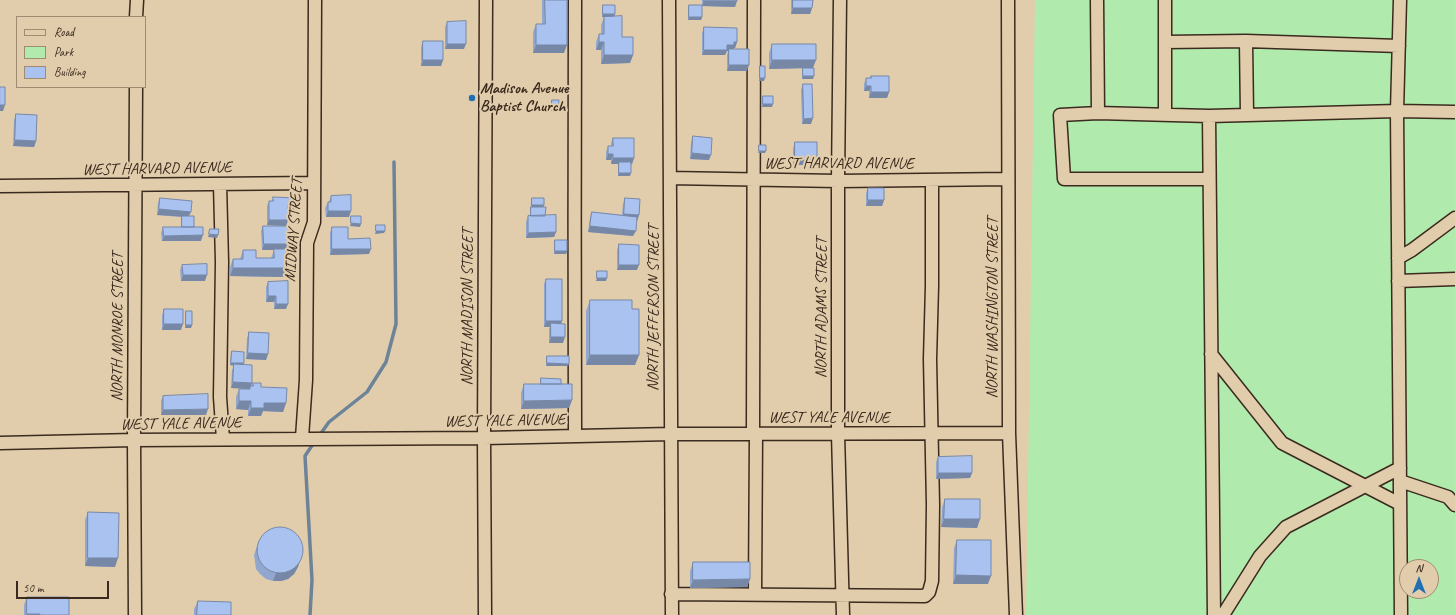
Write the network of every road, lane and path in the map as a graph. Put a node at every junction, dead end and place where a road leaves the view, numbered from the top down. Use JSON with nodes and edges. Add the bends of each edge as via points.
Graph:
{"nodes":[{"id":1,"x":137,"y":0,"type":"edge"},
{"id":2,"x":315,"y":0,"type":"edge"},
{"id":3,"x":486,"y":0,"type":"edge"},
{"id":4,"x":575,"y":0,"type":"edge"},
{"id":5,"x":669,"y":0,"type":"edge"},
{"id":6,"x":754,"y":0,"type":"edge"},
{"id":7,"x":840,"y":0,"type":"edge"},
{"id":8,"x":1008,"y":0,"type":"edge"},
{"id":9,"x":1097,"y":0,"type":"edge"},
{"id":10,"x":1165,"y":0,"type":"edge"},
{"id":11,"x":1400,"y":0,"type":"edge"},
{"id":12,"x":136,"y":16,"type":"edge"},
{"id":13,"x":1246,"y":41,"type":"junction"},
{"id":14,"x":1165,"y":42,"type":"junction"},
{"id":15,"x":1399,"y":46,"type":"junction"},
{"id":16,"x":136,"y":88,"type":"edge"},
{"id":17,"x":1397,"y":112,"type":"junction"},
{"id":18,"x":1455,"y":112,"type":"edge"},
{"id":19,"x":1098,"y":113,"type":"junction"},
{"id":20,"x":1165,"y":115,"type":"junction"},
{"id":21,"x":1247,"y":115,"type":"junction"},
{"id":22,"x":1209,"y":116,"type":"junction"},
{"id":23,"x":670,"y":178,"type":"junction"},
{"id":24,"x":1008,"y":179,"type":"junction"},
{"id":25,"x":1209,"y":179,"type":"junction"},
{"id":26,"x":753,"y":180,"type":"junction"},
{"id":27,"x":838,"y":180,"type":"junction"},
{"id":28,"x":932,"y":180,"type":"junction"},
{"id":29,"x":314,"y":183,"type":"junction"},
{"id":30,"x":220,"y":184,"type":"junction"},
{"id":31,"x":135,"y":185,"type":"junction"},
{"id":32,"x":0,"y":186,"type":"edge"},
{"id":33,"x":1455,"y":218,"type":"edge"},
{"id":34,"x":1398,"y":258,"type":"junction"},
{"id":35,"x":1455,"y":279,"type":"edge"},
{"id":36,"x":1398,"y":281,"type":"junction"},
{"id":37,"x":1211,"y":354,"type":"junction"},
{"id":38,"x":931,"y":433,"type":"junction"},
{"id":39,"x":1009,"y":433,"type":"junction"},
{"id":40,"x":671,"y":434,"type":"junction"},
{"id":41,"x":754,"y":434,"type":"junction"},
{"id":42,"x":838,"y":434,"type":"junction"},
{"id":43,"x":575,"y":436,"type":"junction"},
{"id":44,"x":302,"y":438,"type":"junction"},
{"id":45,"x":484,"y":438,"type":"junction"},
{"id":46,"x":223,"y":439,"type":"junction"},
{"id":47,"x":134,"y":440,"type":"junction"},
{"id":48,"x":0,"y":443,"type":"edge"},
{"id":49,"x":1400,"y":468,"type":"junction"},
{"id":50,"x":1400,"y":481,"type":"junction"},
{"id":51,"x":1365,"y":486,"type":"junction"},
{"id":52,"x":1400,"y":504,"type":"junction"},
{"id":53,"x":1455,"y":505,"type":"edge"},
{"id":54,"x":671,"y":594,"type":"junction"},
{"id":55,"x":755,"y":594,"type":"junction"},
{"id":56,"x":842,"y":594,"type":"junction"},
{"id":57,"x":135,"y":615,"type":"edge"},
{"id":58,"x":485,"y":615,"type":"edge"},
{"id":59,"x":672,"y":615,"type":"edge"},
{"id":60,"x":843,"y":615,"type":"edge"},
{"id":61,"x":1016,"y":615,"type":"edge"},
{"id":62,"x":1214,"y":615,"type":"edge"},
{"id":63,"x":1223,"y":615,"type":"edge"},
{"id":64,"x":1401,"y":615,"type":"edge"}],
"edges":[{"from":1,"to":12,"type":"street"},
{"from":2,"to":29,"type":"street","name":"MIDWAY STREET"},
{"from":3,"to":45,"type":"street","name":"NORTH MADISON STREET"},
{"from":4,"to":43,"type":"street"},
{"from":5,"to":23,"type":"street","name":"NORTH JEFFERSON STREET"},
{"from":6,"to":26,"type":"street"},
{"from":7,"to":27,"type":"street","name":"NORTH ADAMS STREET"},
{"from":8,"to":24,"type":"street","name":"NORTH WASHINGTON STREET"},
{"from":9,"to":19,"type":"street"},
{"from":10,"to":14,"type":"street"},
{"from":11,"to":15,"type":"street"},
{"from":13,"to":14,"type":"street"},
{"from":13,"to":15,"type":"street"},
{"from":13,"to":21,"type":"street"},
{"from":14,"to":20,"type":"street"},
{"from":15,"to":17,"type":"street"},
{"from":16,"to":31,"type":"street","name":"NORTH MONROE STREET"},
{"from":17,"to":18,"type":"street"},
{"from":17,"to":21,"type":"street"},
{"from":17,"to":34,"type":"street"},
{"from":19,"to":20,"type":"street"},
{"from":19,"to":25,"type":"street","via":[[1060,115],[1064,179]]},
{"from":20,"to":22,"type":"street"},
{"from":21,"to":22,"type":"street"},
{"from":22,"to":25,"type":"street"},
{"from":23,"to":26,"type":"street","name":"WEST HARVARD AVENUE"},
{"from":23,"to":40,"type":"street","name":"NORTH JEFFERSON STREET"},
{"from":24,"to":28,"type":"street","name":"WEST HARVARD AVENUE"},
{"from":24,"to":39,"type":"street","name":"NORTH WASHINGTON STREET"},
{"from":25,"to":37,"type":"street"},
{"from":26,"to":27,"type":"street","name":"WEST HARVARD AVENUE"},
{"from":26,"to":41,"type":"street"},
{"from":27,"to":28,"type":"street","name":"WEST HARVARD AVENUE"},
{"from":27,"to":42,"type":"street","name":"NORTH ADAMS STREET"},
{"from":28,"to":38,"type":"street"},
{"from":29,"to":30,"type":"street","name":"WEST HARVARD AVENUE"},
{"from":29,"to":44,"type":"street","name":"MIDWAY STREET","via":[[314,222],[307,243],[306,380]]},
{"from":30,"to":31,"type":"street","name":"WEST HARVARD AVENUE"},
{"from":30,"to":46,"type":"street","via":[[220,397]]},
{"from":31,"to":32,"type":"street","name":"WEST HARVARD AVENUE"},
{"from":31,"to":47,"type":"street","name":"NORTH MONROE STREET"},
{"from":33,"to":34,"type":"street"},
{"from":34,"to":36,"type":"street"},
{"from":35,"to":36,"type":"street"},
{"from":36,"to":49,"type":"street"},
{"from":37,"to":51,"type":"street","via":[[1282,442]]},
{"from":37,"to":62,"type":"street"},
{"from":38,"to":39,"type":"street","name":"WEST YALE AVENUE"},
{"from":38,"to":42,"type":"street","name":"WEST YALE AVENUE"},
{"from":38,"to":56,"type":"street","via":[[933,505],[932,573],[929,592],[925,596]]},
{"from":39,"to":61,"type":"street","name":"NORTH WASHINGTON STREET"},
{"from":40,"to":41,"type":"street","name":"WEST YALE AVENUE"},
{"from":40,"to":43,"type":"street","name":"WEST YALE AVENUE"},
{"from":40,"to":54,"type":"street","name":"NORTH JEFFERSON STREET"},
{"from":41,"to":42,"type":"street","name":"WEST YALE AVENUE"},
{"from":41,"to":55,"type":"street"},
{"from":42,"to":56,"type":"street","name":"NORTH ADAMS STREET"},
{"from":43,"to":45,"type":"street","name":"WEST YALE AVENUE"},
{"from":44,"to":45,"type":"street","name":"WEST YALE AVENUE"},
{"from":44,"to":46,"type":"street","name":"WEST YALE AVENUE"},
{"from":45,"to":58,"type":"street","name":"NORTH MADISON STREET"},
{"from":46,"to":47,"type":"street","name":"WEST YALE AVENUE"},
{"from":47,"to":48,"type":"street","name":"WEST YALE AVENUE"},
{"from":47,"to":57,"type":"street","name":"NORTH MONROE STREET"},
{"from":49,"to":50,"type":"street"},
{"from":49,"to":51,"type":"street"},
{"from":50,"to":52,"type":"street"},
{"from":50,"to":53,"type":"street","via":[[1448,497]]},
{"from":51,"to":52,"type":"street"},
{"from":51,"to":63,"type":"street","via":[[1286,527],[1260,556]]},
{"from":52,"to":64,"type":"street"},
{"from":54,"to":55,"type":"street"},
{"from":54,"to":59,"type":"street","name":"NORTH JEFFERSON STREET"},
{"from":55,"to":56,"type":"street"},
{"from":56,"to":60,"type":"street","name":"NORTH ADAMS STREET"}]}
